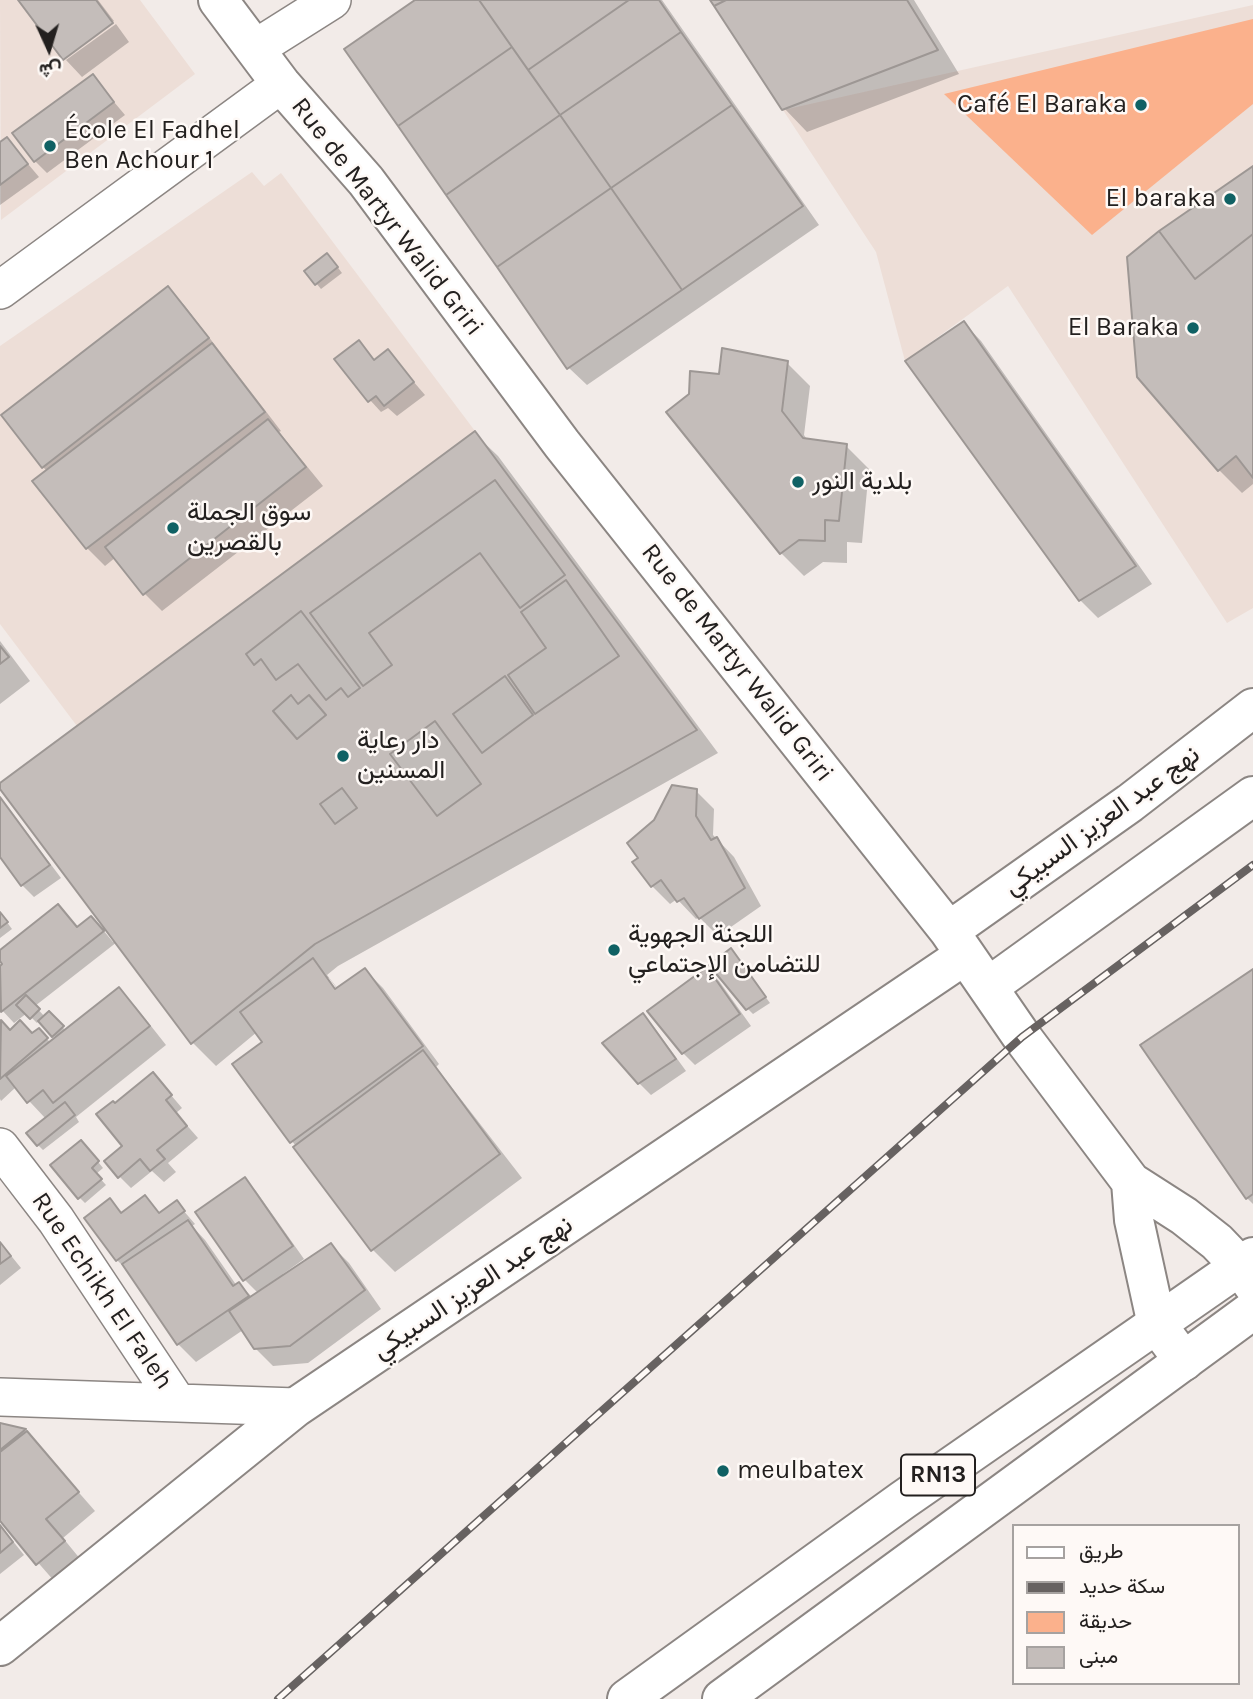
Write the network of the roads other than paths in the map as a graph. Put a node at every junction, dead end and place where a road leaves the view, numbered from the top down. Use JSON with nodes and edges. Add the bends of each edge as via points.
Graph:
{"nodes":[{"id":1,"x":219,"y":0,"type":"edge"},
{"id":2,"x":332,"y":0,"type":"edge"},
{"id":3,"x":256,"y":48,"type":"junction"},
{"id":4,"x":281,"y":84,"type":"junction"},
{"id":5,"x":0,"y":289,"type":"edge"},
{"id":6,"x":1253,"y":708,"type":"edge"},
{"id":7,"x":1253,"y":796,"type":"edge"},
{"id":8,"x":957,"y":943,"type":"junction"},
{"id":9,"x":988,"y":988,"type":"junction"},
{"id":10,"x":0,"y":1147,"type":"edge"},
{"id":11,"x":1131,"y":1182,"type":"junction"},
{"id":12,"x":1249,"y":1269,"type":"edge"},
{"id":13,"x":1253,"y":1310,"type":"edge"},
{"id":14,"x":1157,"y":1325,"type":"junction"},
{"id":15,"x":1184,"y":1362,"type":"junction"},
{"id":16,"x":0,"y":1397,"type":"edge"},
{"id":17,"x":177,"y":1402,"type":"junction"},
{"id":18,"x":296,"y":1407,"type":"junction"},
{"id":19,"x":0,"y":1646,"type":"edge"},
{"id":20,"x":627,"y":1699,"type":"edge"},
{"id":21,"x":722,"y":1699,"type":"edge"}],
"edges":[{"from":1,"to":3,"type":"street","name":"Rue de Martyr Walid Griri"},
{"from":2,"to":3,"type":"street"},
{"from":3,"to":4,"type":"street","name":"Rue de Martyr Walid Griri"},
{"from":4,"to":5,"type":"street"},
{"from":4,"to":8,"type":"street","name":"Rue de Martyr Walid Griri","via":[[366,181],[562,444]]},
{"from":6,"to":8,"type":"street","name":"نهج عبد العزيز السبيكي"},
{"from":7,"to":9,"type":"street"},
{"from":8,"to":9,"type":"street","name":"Rue de Martyr Walid Griri"},
{"from":8,"to":18,"type":"street","name":"نهج عبد العزيز السبيكي"},
{"from":9,"to":11,"type":"street","name":"Rue de Martyr Walid Griri"},
{"from":10,"to":17,"type":"street","name":"Rue Echikh El Faleh","via":[[56,1220]]},
{"from":11,"to":12,"type":"street","via":[[1184,1216]]},
{"from":11,"to":14,"type":"street","via":[[1134,1220]]},
{"from":12,"to":14,"type":"street","number":"RN13"},
{"from":13,"to":15,"type":"street","number":"RN13"},
{"from":14,"to":15,"type":"street"},
{"from":14,"to":20,"type":"street","number":"RN13","via":[[881,1515]]},
{"from":15,"to":21,"type":"street","number":"RN13"},
{"from":16,"to":17,"type":"street"},
{"from":17,"to":18,"type":"street"},
{"from":18,"to":19,"type":"street","name":"نهج عبد العزيز السبيكي"}]}
